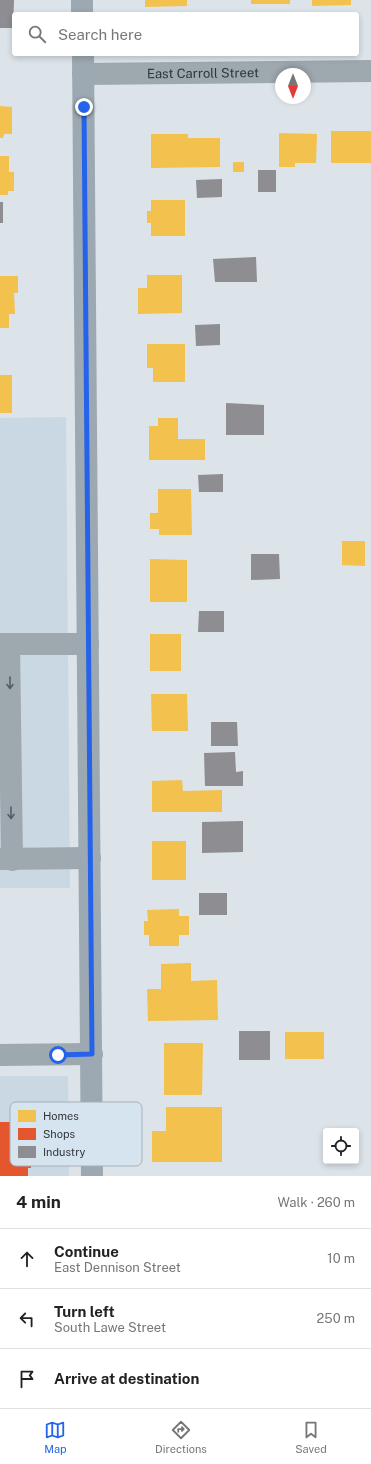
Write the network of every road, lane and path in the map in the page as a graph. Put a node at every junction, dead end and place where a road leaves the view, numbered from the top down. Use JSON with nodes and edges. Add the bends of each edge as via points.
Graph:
{"nodes":[{"id":1,"x":82,"y":0,"type":"edge"},
{"id":2,"x":82,"y":12,"type":"edge"},
{"id":3,"x":83,"y":64,"type":"edge"},
{"id":4,"x":371,"y":71,"type":"edge"},
{"id":5,"x":5,"y":644,"type":"edge"},
{"id":6,"x":88,"y":644,"type":"junction"},
{"id":7,"x":90,"y":858,"type":"junction"},
{"id":8,"x":6,"y":860,"type":"edge"},
{"id":9,"x":92,"y":1054,"type":"junction"},
{"id":10,"x":0,"y":1055,"type":"edge"},
{"id":11,"x":92,"y":1102,"type":"edge"}],
"edges":[{"from":1,"to":2,"type":"main road"},
{"from":3,"to":4,"type":"street","name":"East Carroll Street"},
{"from":3,"to":6,"type":"main road"},
{"from":5,"to":6,"type":"street"},
{"from":5,"to":8,"type":"street","one_way":true},
{"from":6,"to":7,"type":"main road"},
{"from":7,"to":8,"type":"street"},
{"from":7,"to":9,"type":"main road"},
{"from":9,"to":10,"type":"street"},
{"from":9,"to":11,"type":"main road"}]}
